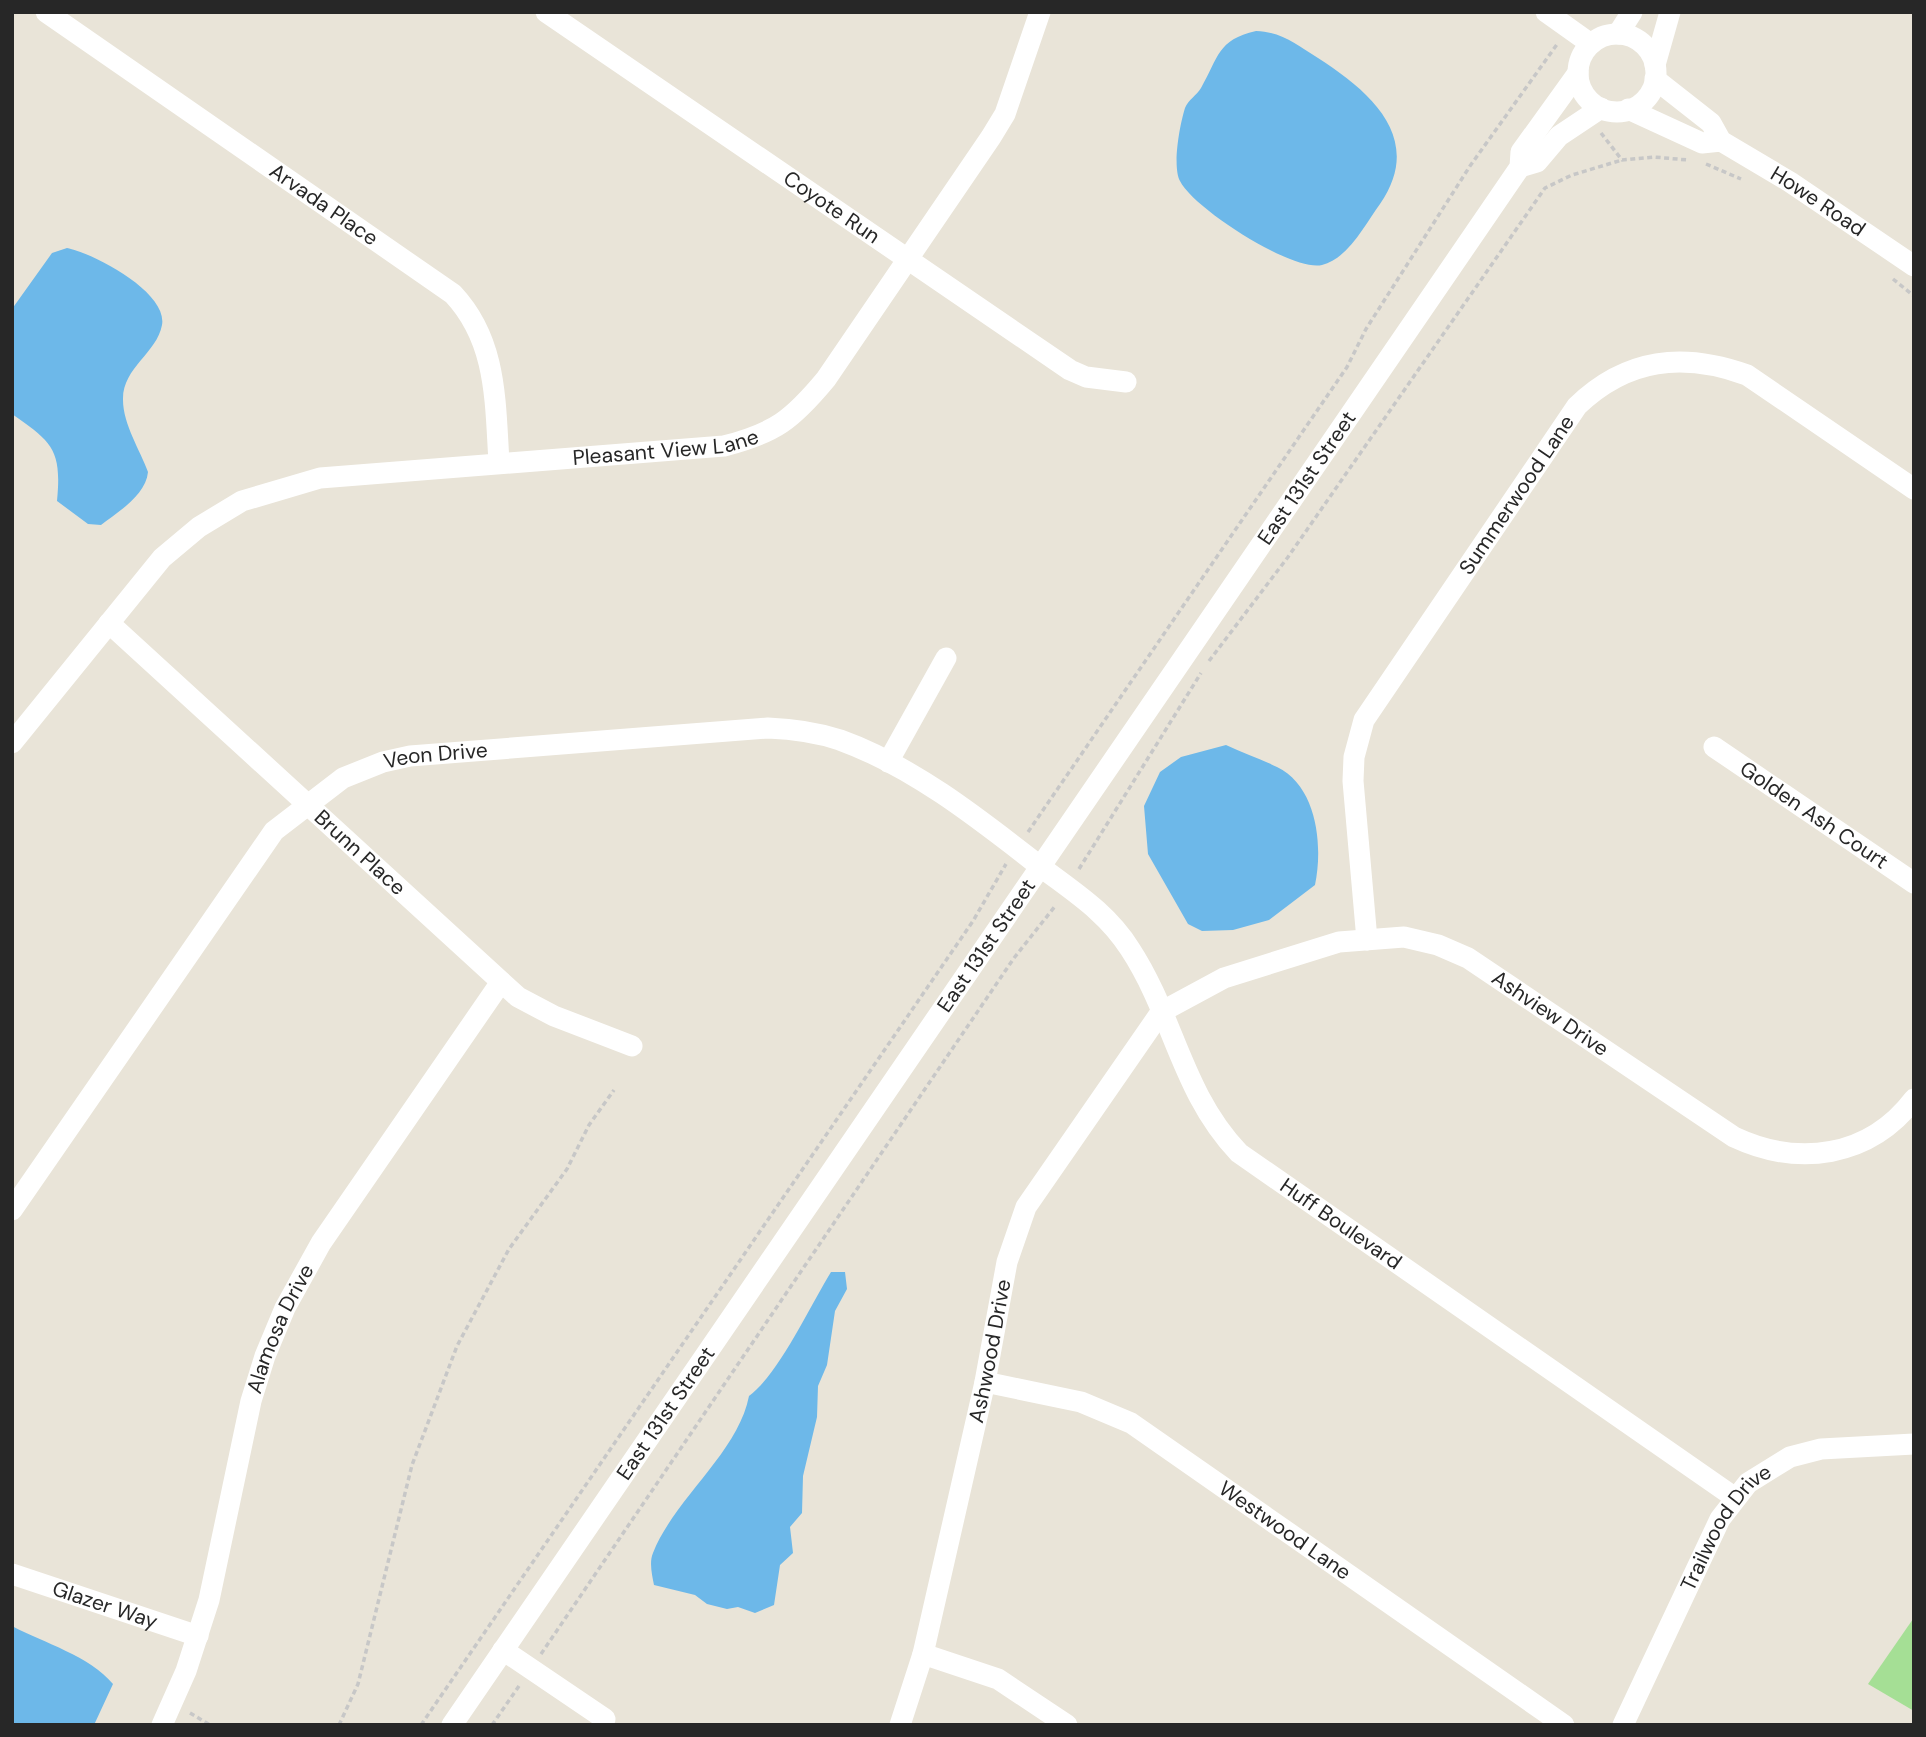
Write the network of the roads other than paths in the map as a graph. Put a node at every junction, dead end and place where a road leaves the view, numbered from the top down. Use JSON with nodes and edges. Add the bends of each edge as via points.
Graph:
{"nodes":[{"id":1,"x":46,"y":12,"type":"edge"},
{"id":2,"x":546,"y":12,"type":"edge"},
{"id":3,"x":1040,"y":12,"type":"edge"},
{"id":4,"x":1546,"y":12,"type":"edge"},
{"id":5,"x":1632,"y":12,"type":"edge"},
{"id":6,"x":1670,"y":12,"type":"edge"},
{"id":7,"x":1618,"y":34,"type":"junction"},
{"id":8,"x":1591,"y":44,"type":"junction"},
{"id":9,"x":1655,"y":72,"type":"junction"},
{"id":10,"x":1578,"y":73,"type":"junction"},
{"id":11,"x":1628,"y":109,"type":"junction"},
{"id":12,"x":1594,"y":112,"type":"junction"},
{"id":13,"x":1721,"y":141,"type":"junction"},
{"id":14,"x":1520,"y":167,"type":"junction"},
{"id":15,"x":906,"y":260,"type":"junction"},
{"id":16,"x":1914,"y":266,"type":"edge"},
{"id":17,"x":1126,"y":382,"type":"dead end"},
{"id":18,"x":499,"y":462,"type":"junction"},
{"id":19,"x":1914,"y":489,"type":"edge"},
{"id":20,"x":109,"y":623,"type":"junction"},
{"id":21,"x":946,"y":658,"type":"dead end"},
{"id":22,"x":12,"y":743,"type":"edge"},
{"id":23,"x":1714,"y":747,"type":"dead end"},
{"id":24,"x":888,"y":762,"type":"junction"},
{"id":25,"x":307,"y":803,"type":"junction"},
{"id":26,"x":1040,"y":866,"type":"junction"},
{"id":27,"x":1914,"y":883,"type":"edge"},
{"id":28,"x":1367,"y":940,"type":"junction"},
{"id":29,"x":501,"y":982,"type":"junction"},
{"id":30,"x":1161,"y":1012,"type":"junction"},
{"id":31,"x":632,"y":1046,"type":"dead end"},
{"id":32,"x":1914,"y":1099,"type":"edge"},
{"id":33,"x":12,"y":1210,"type":"edge"},
{"id":34,"x":985,"y":1382,"type":"junction"},
{"id":35,"x":1914,"y":1444,"type":"edge"},
{"id":36,"x":1734,"y":1497,"type":"junction"},
{"id":37,"x":12,"y":1574,"type":"edge"},
{"id":38,"x":198,"y":1636,"type":"junction"},
{"id":39,"x":503,"y":1650,"type":"junction"},
{"id":40,"x":923,"y":1654,"type":"junction"},
{"id":41,"x":606,"y":1719,"type":"dead end"},
{"id":42,"x":162,"y":1725,"type":"edge"},
{"id":43,"x":452,"y":1725,"type":"edge"},
{"id":44,"x":900,"y":1725,"type":"edge"},
{"id":45,"x":1066,"y":1725,"type":"edge"},
{"id":46,"x":1564,"y":1725,"type":"edge"},
{"id":47,"x":1623,"y":1725,"type":"edge"}],
"edges":[{"from":1,"to":18,"type":"street","name":"Arvada Place","via":[[453,293],[467,309],[488,352]]},
{"from":2,"to":15,"type":"street","name":"Coyote Run"},
{"from":3,"to":15,"type":"street","name":"Pleasant View Lane","via":[[1005,114]]},
{"from":4,"to":8,"type":"street"},
{"from":5,"to":7,"type":"street"},
{"from":6,"to":9,"type":"street"},
{"from":7,"to":8,"type":"street"},
{"from":7,"to":9,"type":"street","via":[[1642,43]]},
{"from":8,"to":10,"type":"street","via":[[1579,62]]},
{"from":9,"to":11,"type":"street","via":[[1643,102]]},
{"from":9,"to":13,"type":"street","name":"Howe Road","via":[[1711,123]]},
{"from":10,"to":12,"type":"street"},
{"from":10,"to":14,"type":"street","name":"East 131st Street","via":[[1521,152]]},
{"from":11,"to":12,"type":"street"},
{"from":11,"to":13,"type":"street","name":"Howe Road","via":[[1702,144]]},
{"from":12,"to":14,"type":"street","name":"East 131st Street","via":[[1559,136],[1537,162]]},
{"from":13,"to":16,"type":"street","name":"Howe Road","via":[[1790,181]]},
{"from":14,"to":26,"type":"street","name":"East 131st Street"},
{"from":15,"to":17,"type":"street","name":"Coyote Run","via":[[1070,370]]},
{"from":15,"to":18,"type":"street","name":"Pleasant View Lane","via":[[826,379],[780,426],[724,446]]},
{"from":18,"to":20,"type":"street","name":"Pleasant View Lane","via":[[320,478],[242,501],[199,527],[162,558]]},
{"from":19,"to":28,"type":"street","name":"Summerwood Lane","via":[[1747,375],[1717,364],[1656,363],[1627,371],[1595,388],[1577,406],[1364,720],[1353,781]]},
{"from":20,"to":22,"type":"street"},
{"from":20,"to":25,"type":"street","name":"Brunn Place"},
{"from":21,"to":24,"type":"street"},
{"from":23,"to":27,"type":"street","name":"Golden Ash Court"},
{"from":24,"to":25,"type":"street","name":"Veon Drive","via":[[822,734],[768,728],[410,756],[343,778]]},
{"from":24,"to":26,"type":"street","name":"Veon Drive"},
{"from":25,"to":29,"type":"street","name":"Brunn Place"},
{"from":25,"to":33,"type":"street","name":"Veon Drive","via":[[274,831],[258,852]]},
{"from":26,"to":30,"type":"street","name":"Huff Boulevard","via":[[1114,925]]},
{"from":26,"to":39,"type":"street","name":"East 131st Street"},
{"from":28,"to":30,"type":"street","name":"Ashview Drive","via":[[1304,951],[1235,974]]},
{"from":28,"to":32,"type":"street","name":"Ashview Drive","via":[[1404,937],[1468,958],[1756,1148],[1804,1154],[1844,1150],[1871,1138]]},
{"from":29,"to":31,"type":"street","name":"Brunn Place","via":[[554,1016]]},
{"from":29,"to":38,"type":"street","name":"Alamosa Drive","via":[[321,1243],[285,1308],[251,1401]]},
{"from":30,"to":34,"type":"street","name":"Ashwood Drive","via":[[1026,1207],[1007,1262]]},
{"from":30,"to":36,"type":"street","name":"Huff Boulevard","via":[[1215,1128],[1239,1153]]},
{"from":34,"to":40,"type":"street","name":"Ashwood Drive"},
{"from":34,"to":46,"type":"street","name":"Westwood Lane","via":[[1081,1402],[1131,1423]]},
{"from":35,"to":36,"type":"street","name":"Trailwood Drive","via":[[1821,1449],[1790,1457]]},
{"from":36,"to":47,"type":"street","name":"Trailwood Drive"},
{"from":37,"to":38,"type":"street","name":"Glazer Way"},
{"from":38,"to":42,"type":"street","name":"Alamosa Drive"},
{"from":39,"to":41,"type":"street"},
{"from":39,"to":43,"type":"street","name":"East 131st Street"},
{"from":40,"to":44,"type":"street","name":"Ashwood Drive"},
{"from":40,"to":45,"type":"street","via":[[998,1679]]}]}
